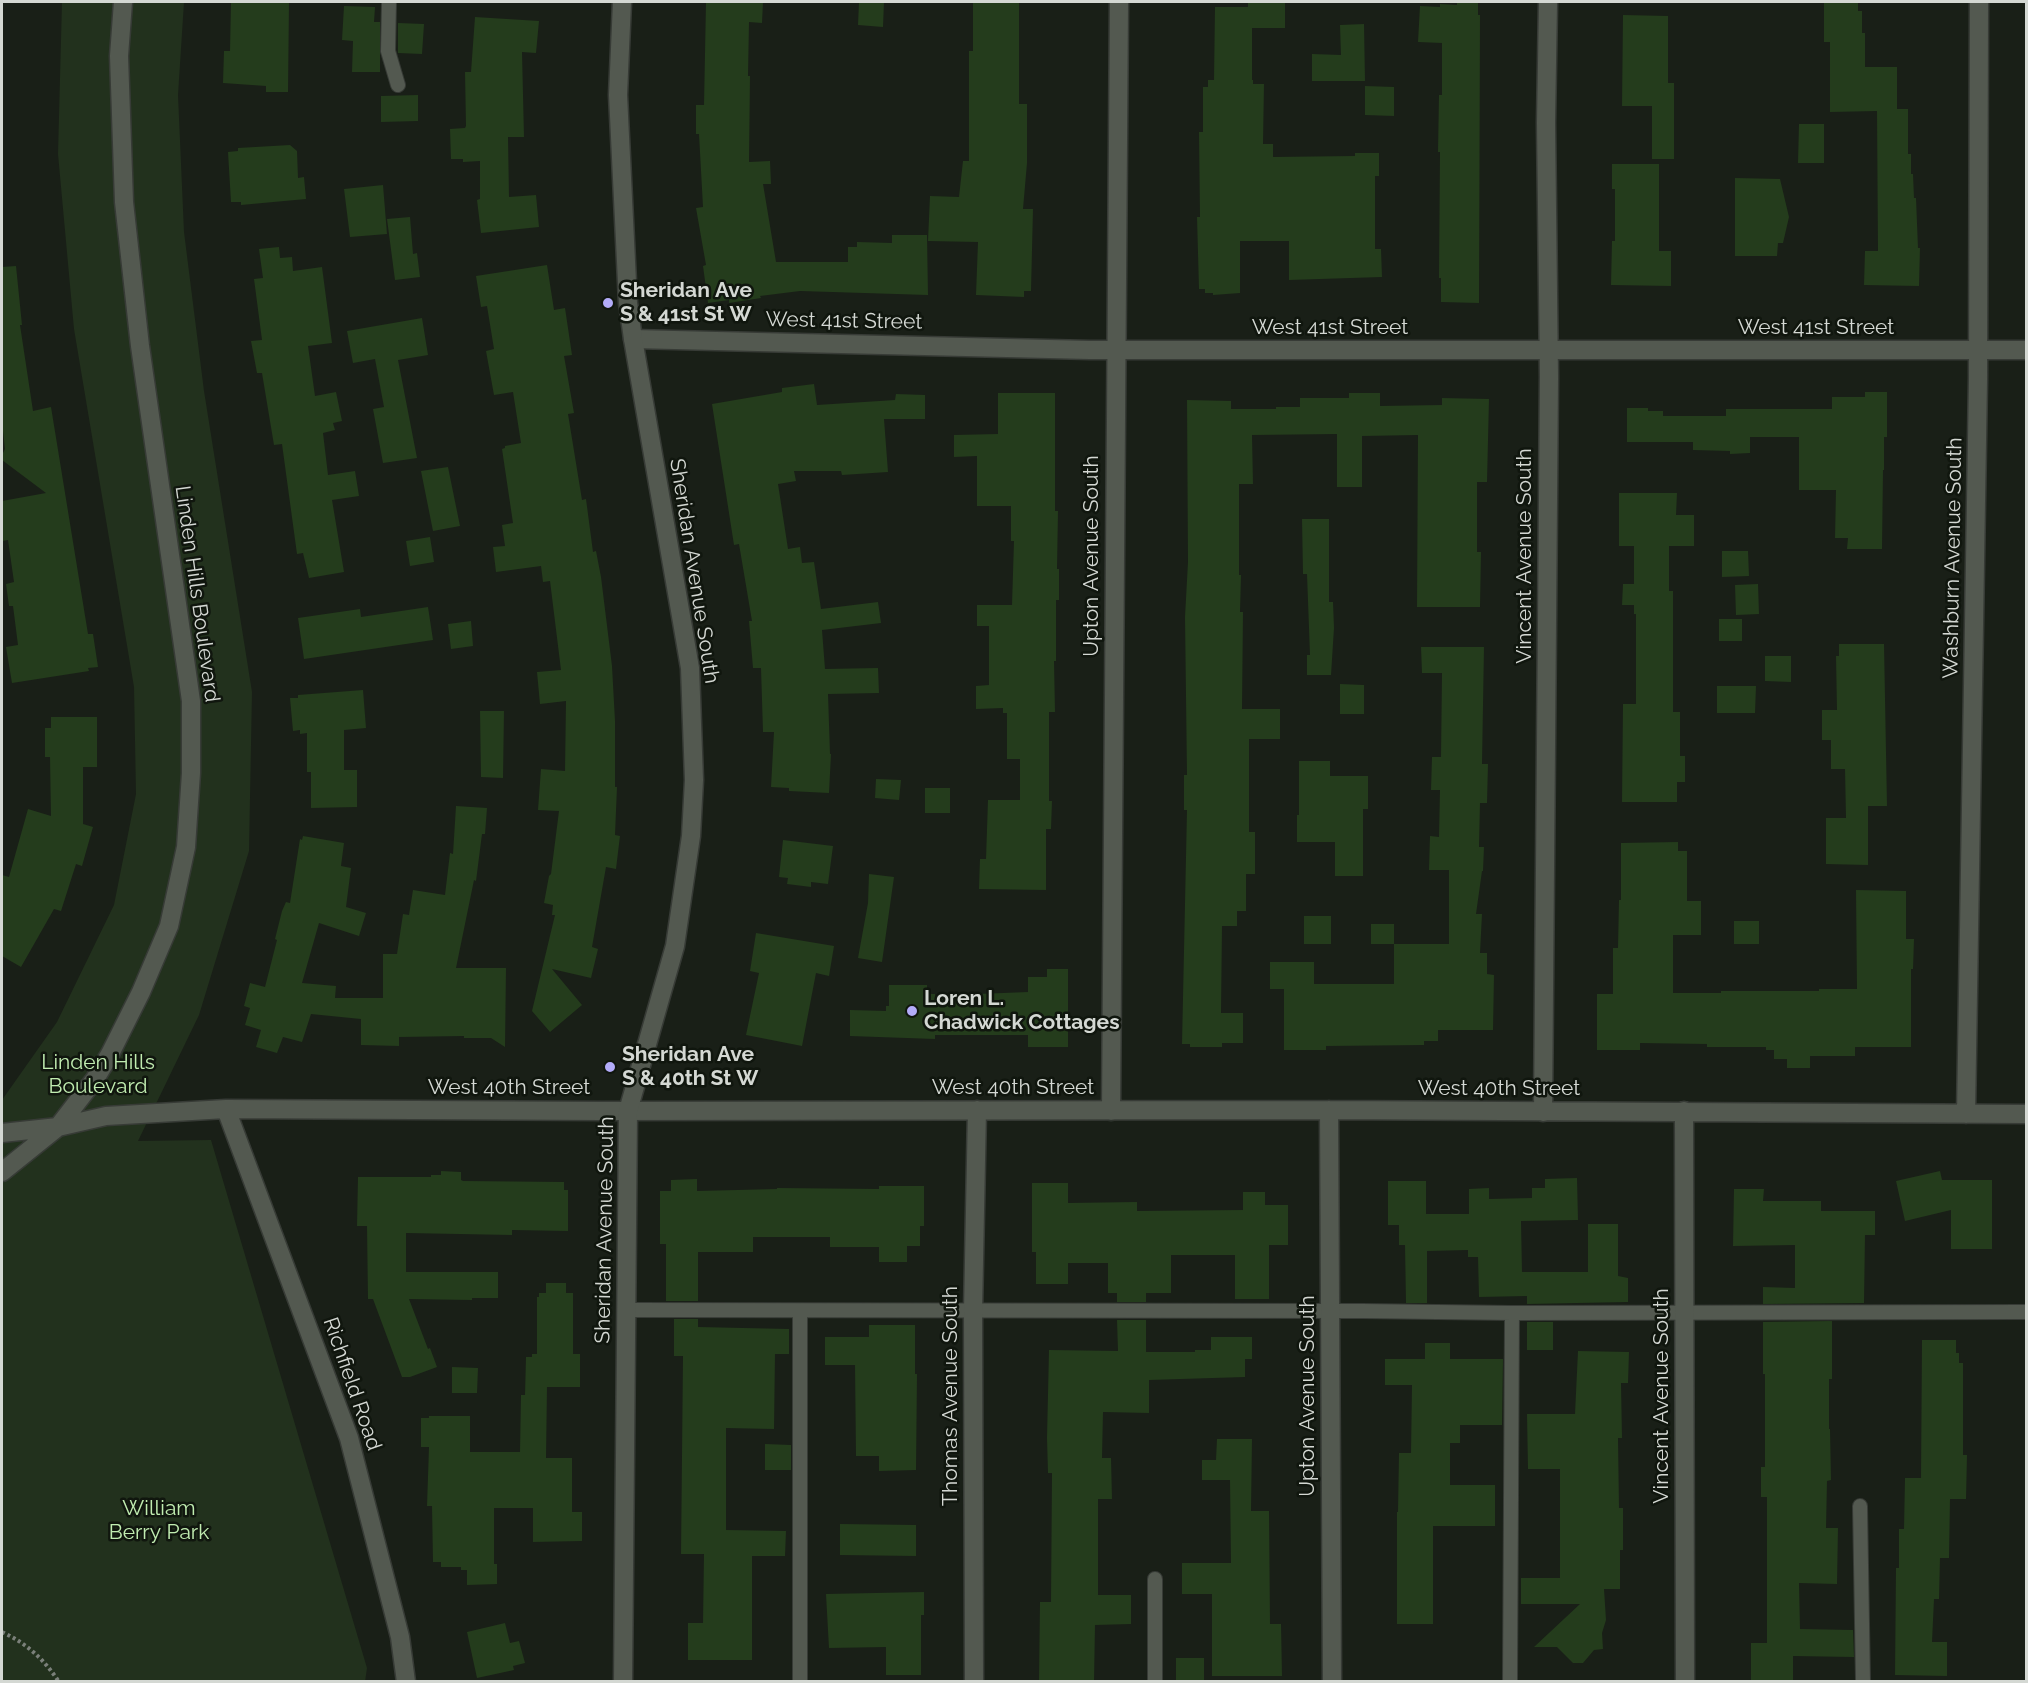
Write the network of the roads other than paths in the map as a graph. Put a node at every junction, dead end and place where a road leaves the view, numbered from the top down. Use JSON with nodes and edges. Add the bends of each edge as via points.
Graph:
{"nodes":[{"id":1,"x":123,"y":2,"type":"edge"},
{"id":2,"x":389,"y":2,"type":"edge"},
{"id":3,"x":622,"y":2,"type":"edge"},
{"id":4,"x":1119,"y":2,"type":"edge"},
{"id":5,"x":1548,"y":2,"type":"edge"},
{"id":6,"x":1979,"y":2,"type":"edge"},
{"id":7,"x":398,"y":85,"type":"dead end"},
{"id":8,"x":633,"y":339,"type":"junction"},
{"id":9,"x":1116,"y":349,"type":"junction"},
{"id":10,"x":1548,"y":350,"type":"junction"},
{"id":11,"x":1978,"y":350,"type":"junction"},
{"id":12,"x":2026,"y":350,"type":"edge"},
{"id":13,"x":226,"y":1109,"type":"junction"},
{"id":14,"x":977,"y":1110,"type":"junction"},
{"id":15,"x":1329,"y":1110,"type":"junction"},
{"id":16,"x":628,"y":1111,"type":"junction"},
{"id":17,"x":1112,"y":1111,"type":"junction"},
{"id":18,"x":1684,"y":1111,"type":"junction"},
{"id":19,"x":1543,"y":1112,"type":"junction"},
{"id":20,"x":1966,"y":1114,"type":"junction"},
{"id":21,"x":2026,"y":1114,"type":"edge"},
{"id":22,"x":58,"y":1127,"type":"junction"},
{"id":23,"x":2,"y":1133,"type":"edge"},
{"id":24,"x":2,"y":1172,"type":"edge"},
{"id":25,"x":626,"y":1310,"type":"junction"},
{"id":26,"x":800,"y":1311,"type":"junction"},
{"id":27,"x":973,"y":1311,"type":"junction"},
{"id":28,"x":1330,"y":1311,"type":"junction"},
{"id":29,"x":1684,"y":1312,"type":"junction"},
{"id":30,"x":2026,"y":1312,"type":"edge"},
{"id":31,"x":1512,"y":1313,"type":"junction"},
{"id":32,"x":1860,"y":1506,"type":"dead end"},
{"id":33,"x":1155,"y":1579,"type":"dead end"},
{"id":34,"x":406,"y":1682,"type":"edge"},
{"id":35,"x":623,"y":1682,"type":"edge"},
{"id":36,"x":800,"y":1682,"type":"edge"},
{"id":37,"x":974,"y":1682,"type":"edge"},
{"id":38,"x":1155,"y":1682,"type":"edge"},
{"id":39,"x":1332,"y":1682,"type":"edge"},
{"id":40,"x":1510,"y":1682,"type":"edge"},
{"id":41,"x":1685,"y":1682,"type":"edge"},
{"id":42,"x":1863,"y":1682,"type":"edge"}],
"edges":[{"from":1,"to":22,"type":"street","name":"Linden Hills Boulevard","via":[[119,56],[124,202],[140,346],[191,700],[190,783],[186,847],[169,926],[110,1054]]},
{"from":2,"to":7,"type":"lane","via":[[388,51]]},
{"from":3,"to":8,"type":"street","name":"Sheridan Avenue South","via":[[618,95],[627,292]]},
{"from":4,"to":9,"type":"street","name":"Upton Avenue South"},
{"from":5,"to":10,"type":"street","name":"Vincent Avenue South"},
{"from":6,"to":11,"type":"street","name":"Washburn Avenue South"},
{"from":8,"to":9,"type":"street","name":"West 41st Street"},
{"from":8,"to":16,"type":"street","name":"Sheridan Avenue South","via":[[690,668],[694,780],[691,836],[675,946]]},
{"from":9,"to":10,"type":"street","name":"West 41st Street"},
{"from":9,"to":17,"type":"street","name":"Upton Avenue South"},
{"from":10,"to":11,"type":"street","name":"West 41st Street"},
{"from":10,"to":19,"type":"street","name":"Vincent Avenue South"},
{"from":11,"to":12,"type":"street","name":"West 41st Street"},
{"from":11,"to":20,"type":"street","name":"Washburn Avenue South"},
{"from":13,"to":16,"type":"street","name":"West 40th Street"},
{"from":13,"to":22,"type":"street","name":"West 40th Street","via":[[106,1116]]},
{"from":13,"to":34,"type":"street","name":"Richfield Road","via":[[350,1437],[400,1637]]},
{"from":14,"to":16,"type":"street","name":"West 40th Street"},
{"from":14,"to":17,"type":"street","name":"West 40th Street"},
{"from":14,"to":27,"type":"street","name":"Thomas Avenue South"},
{"from":15,"to":17,"type":"street","name":"West 40th Street"},
{"from":15,"to":19,"type":"street","name":"West 40th Street"},
{"from":15,"to":28,"type":"street","name":"Upton Avenue South"},
{"from":16,"to":25,"type":"street","name":"Sheridan Avenue South"},
{"from":18,"to":19,"type":"street","name":"West 40th Street"},
{"from":18,"to":20,"type":"street","name":"West 40th Street"},
{"from":18,"to":29,"type":"street","name":"Vincent Avenue South"},
{"from":20,"to":21,"type":"street","name":"West 40th Street"},
{"from":22,"to":23,"type":"street","name":"West 40th Street"},
{"from":22,"to":24,"type":"street","name":"Linden Hills Boulevard"},
{"from":25,"to":26,"type":"lane"},
{"from":25,"to":35,"type":"street","name":"Sheridan Avenue South"},
{"from":26,"to":27,"type":"lane"},
{"from":26,"to":36,"type":"lane"},
{"from":27,"to":28,"type":"lane"},
{"from":27,"to":37,"type":"street","name":"Thomas Avenue South"},
{"from":28,"to":31,"type":"lane"},
{"from":28,"to":39,"type":"street","name":"Upton Avenue South"},
{"from":29,"to":30,"type":"lane"},
{"from":29,"to":31,"type":"lane"},
{"from":29,"to":41,"type":"street","name":"Vincent Avenue South"},
{"from":31,"to":40,"type":"lane"},
{"from":32,"to":42,"type":"lane"},
{"from":33,"to":38,"type":"lane"}]}
